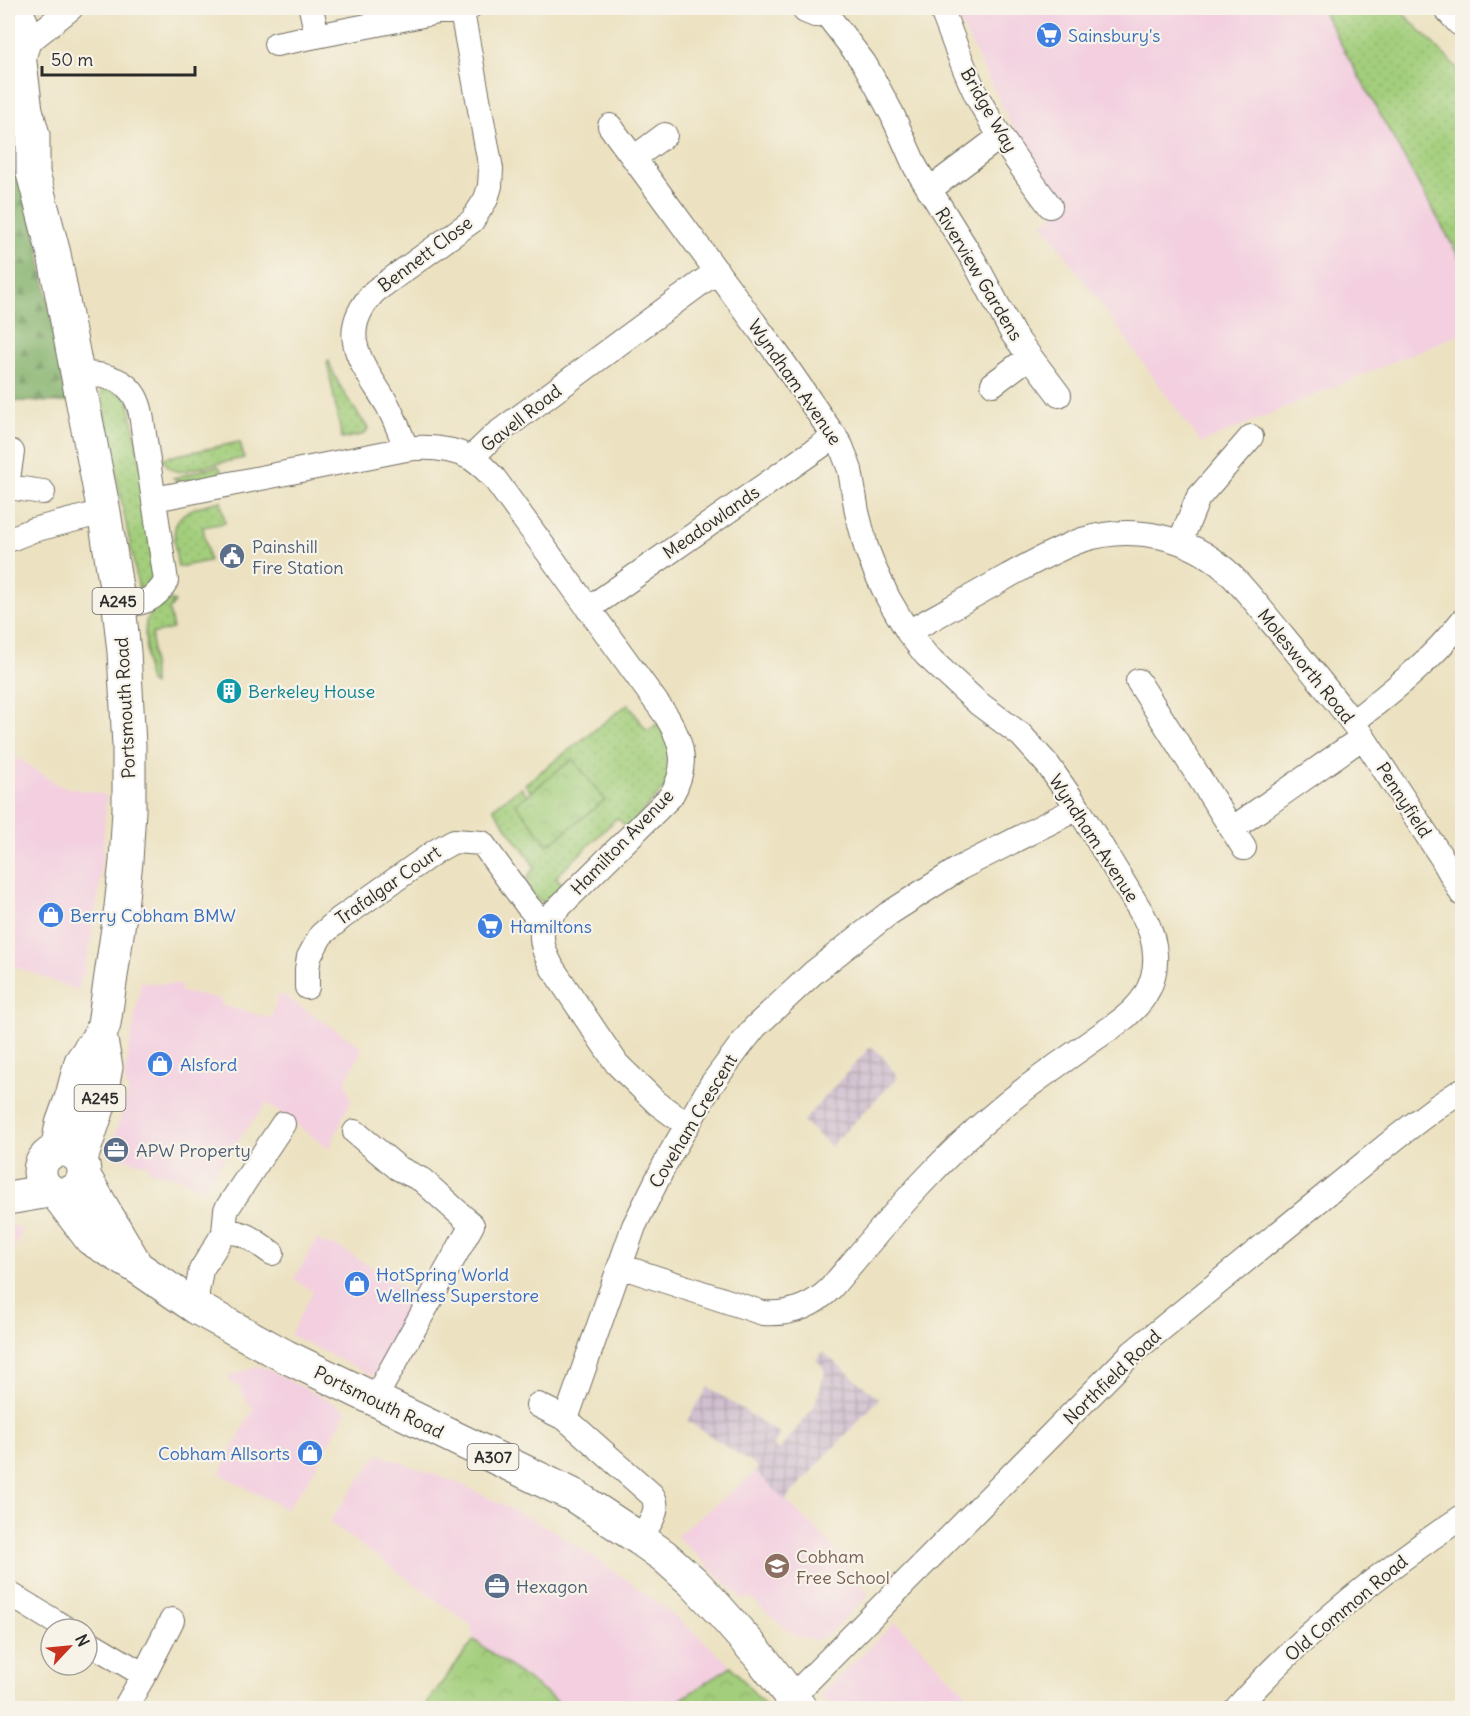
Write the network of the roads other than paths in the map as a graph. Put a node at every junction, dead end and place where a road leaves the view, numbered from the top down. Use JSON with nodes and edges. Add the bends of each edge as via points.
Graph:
{"nodes":[{"id":1,"x":11,"y":8,"type":"edge"},
{"id":2,"x":71,"y":8,"type":"edge"},
{"id":3,"x":311,"y":8,"type":"edge"},
{"id":4,"x":941,"y":8,"type":"edge"},
{"id":5,"x":1451,"y":8,"type":"edge"},
{"id":6,"x":818,"y":9,"type":"edge"},
{"id":7,"x":466,"y":10,"type":"edge"},
{"id":8,"x":1462,"y":20,"type":"edge"},
{"id":9,"x":317,"y":36,"type":"junction"},
{"id":10,"x":276,"y":44,"type":"dead end"},
{"id":11,"x":17,"y":56,"type":"edge"},
{"id":12,"x":8,"y":118,"type":"edge"},
{"id":13,"x":610,"y":126,"type":"dead end"},
{"id":14,"x":665,"y":135,"type":"dead end"},
{"id":15,"x":1001,"y":136,"type":"junction"},
{"id":16,"x":634,"y":158,"type":"junction"},
{"id":17,"x":33,"y":173,"type":"junction"},
{"id":18,"x":929,"y":190,"type":"junction"},
{"id":19,"x":1050,"y":206,"type":"dead end"},
{"id":20,"x":717,"y":271,"type":"junction"},
{"id":21,"x":1029,"y":357,"type":"junction"},
{"id":22,"x":77,"y":374,"type":"junction"},
{"id":23,"x":993,"y":384,"type":"dead end"},
{"id":24,"x":1059,"y":395,"type":"dead end"},
{"id":25,"x":835,"y":436,"type":"junction"},
{"id":26,"x":1251,"y":437,"type":"dead end"},
{"id":27,"x":406,"y":449,"type":"junction"},
{"id":28,"x":12,"y":452,"type":"dead end"},
{"id":29,"x":471,"y":458,"type":"junction"},
{"id":30,"x":8,"y":479,"type":"edge"},
{"id":31,"x":8,"y":487,"type":"edge"},
{"id":32,"x":44,"y":492,"type":"dead end"},
{"id":33,"x":155,"y":499,"type":"junction"},
{"id":34,"x":104,"y":512,"type":"junction"},
{"id":35,"x":8,"y":540,"type":"edge"},
{"id":36,"x":1179,"y":542,"type":"junction"},
{"id":37,"x":118,"y":606,"type":"junction"},
{"id":38,"x":588,"y":609,"type":"junction"},
{"id":39,"x":1462,"y":621,"type":"edge"},
{"id":40,"x":909,"y":632,"type":"junction"},
{"id":41,"x":1138,"y":681,"type":"dead end"},
{"id":42,"x":1358,"y":730,"type":"junction"},
{"id":43,"x":1078,"y":808,"type":"junction"},
{"id":44,"x":1462,"y":894,"type":"edge"},
{"id":45,"x":544,"y":925,"type":"junction"},
{"id":46,"x":307,"y":987,"type":"dead end"},
{"id":47,"x":1462,"y":1090,"type":"edge"},
{"id":48,"x":283,"y":1124,"type":"dead end"},
{"id":49,"x":687,"y":1125,"type":"junction"},
{"id":50,"x":355,"y":1132,"type":"dead end"},
{"id":51,"x":66,"y":1161,"type":"junction"},
{"id":52,"x":8,"y":1177,"type":"edge"},
{"id":53,"x":53,"y":1193,"type":"junction"},
{"id":54,"x":8,"y":1198,"type":"edge"},
{"id":55,"x":224,"y":1233,"type":"junction"},
{"id":56,"x":272,"y":1253,"type":"dead end"},
{"id":57,"x":620,"y":1266,"type":"junction"},
{"id":58,"x":201,"y":1270,"type":"junction"},
{"id":59,"x":150,"y":1276,"type":"junction"},
{"id":60,"x":197,"y":1308,"type":"junction"},
{"id":61,"x":374,"y":1400,"type":"junction"},
{"id":62,"x":538,"y":1405,"type":"dead end"},
{"id":63,"x":566,"y":1419,"type":"junction"},
{"id":64,"x":1462,"y":1517,"type":"edge"},
{"id":65,"x":640,"y":1539,"type":"junction"},
{"id":66,"x":8,"y":1593,"type":"edge"},
{"id":67,"x":47,"y":1617,"type":"edge"},
{"id":68,"x":172,"y":1620,"type":"dead end"},
{"id":69,"x":99,"y":1648,"type":"edge"},
{"id":70,"x":144,"y":1675,"type":"junction"},
{"id":71,"x":796,"y":1703,"type":"edge"},
{"id":72,"x":125,"y":1708,"type":"edge"},
{"id":73,"x":1238,"y":1708,"type":"edge"}],
"edges":[{"from":1,"to":11,"type":"main road","name":"Portsmouth Road","via":[[23,27]]},
{"from":2,"to":11,"type":"street"},
{"from":3,"to":9,"type":"street"},
{"from":4,"to":15,"type":"street","name":"Bridge Way","via":[[969,80]]},
{"from":5,"to":8,"type":"main road"},
{"from":6,"to":18,"type":"street","name":"Riverview Gardens","via":[[864,63]]},
{"from":7,"to":9,"type":"street","name":"Bennett Close"},
{"from":7,"to":27,"type":"street","name":"Bennett Close","via":[[489,152],[490,186],[472,221],[375,291],[366,301],[355,333],[359,359],[394,419]]},
{"from":9,"to":10,"type":"street","name":"Bennett Close"},
{"from":11,"to":17,"type":"main road","name":"Portsmouth Road","via":[[33,135]]},
{"from":12,"to":17,"type":"main road","name":"Portsmouth Road","via":[[14,141]]},
{"from":13,"to":16,"type":"street","name":"Wyndham Avenue"},
{"from":14,"to":16,"type":"street"},
{"from":15,"to":18,"type":"street","name":"Riverview Gardens"},
{"from":15,"to":19,"type":"street","name":"Bridge Way"},
{"from":16,"to":20,"type":"street","name":"Wyndham Avenue"},
{"from":17,"to":22,"type":"main road","name":"Portsmouth Road","number":"A245","via":[[54,254]]},
{"from":18,"to":21,"type":"street","name":"Riverview Gardens"},
{"from":20,"to":25,"type":"street","name":"Wyndham Avenue"},
{"from":20,"to":29,"type":"street","name":"Gavell Road","via":[[495,435]]},
{"from":21,"to":23,"type":"street","name":"Riverview Gardens"},
{"from":21,"to":24,"type":"street","name":"Riverview Gardens"},
{"from":22,"to":33,"type":"street","via":[[104,375],[135,395],[140,404]]},
{"from":22,"to":34,"type":"main road","name":"Portsmouth Road","number":"A245"},
{"from":25,"to":38,"type":"street","name":"Meadowlands"},
{"from":25,"to":40,"type":"street","name":"Wyndham Avenue","via":[[846,456],[869,555]]},
{"from":26,"to":36,"type":"street","via":[[1198,498]]},
{"from":27,"to":29,"type":"street","name":"Gavell Road","via":[[440,448]]},
{"from":27,"to":33,"type":"street","name":"Gavell Road"},
{"from":28,"to":30,"type":"street"},
{"from":29,"to":38,"type":"street","name":"Hamilton Avenue","via":[[494,478]]},
{"from":31,"to":32,"type":"street"},
{"from":33,"to":37,"type":"street","via":[[166,581],[149,600]]},
{"from":34,"to":35,"type":"street"},
{"from":34,"to":37,"type":"main road","name":"Portsmouth Road","number":"A245"},
{"from":36,"to":40,"type":"street","name":"Molesworth Road","via":[[1139,534],[1082,540]]},
{"from":36,"to":42,"type":"street","name":"Molesworth Road","via":[[1197,549],[1227,572]]},
{"from":37,"to":51,"type":"main road","name":"Portsmouth Road","number":"A245","via":[[129,746],[126,867],[100,1035],[81,1062],[62,1124]]},
{"from":38,"to":45,"type":"street","name":"Hamilton Avenue","via":[[675,730],[682,768],[676,788],[665,804]]},
{"from":39,"to":42,"type":"street"},
{"from":40,"to":43,"type":"street","name":"Wyndham Avenue","via":[[941,669],[1021,735]]},
{"from":41,"to":42,"type":"street","name":"Molesworth Road","via":[[1238,839]]},
{"from":42,"to":44,"type":"street","name":"Pennyfield"},
{"from":43,"to":49,"type":"street","name":"Coveham Crescent","via":[[960,868],[888,914],[836,954],[755,1027],[711,1085]]},
{"from":43,"to":57,"type":"street","name":"Wyndham Avenue","via":[[1153,937],[1154,974],[1146,995],[1131,1013],[970,1134],[909,1196],[822,1298],[810,1305],[786,1313],[763,1313]]},
{"from":45,"to":46,"type":"street","name":"Trafalgar Court","via":[[482,843],[454,841],[329,927],[309,957]]},
{"from":45,"to":49,"type":"street","via":[[542,940],[547,956],[617,1065]]},
{"from":47,"to":71,"type":"street","name":"Northfield Road","via":[[1397,1137],[1133,1352]]},
{"from":48,"to":55,"type":"street","via":[[226,1210]]},
{"from":49,"to":57,"type":"street","name":"Coveham Crescent","via":[[659,1173]]},
{"from":50,"to":61,"type":"street","via":[[398,1168],[422,1180],[472,1225]]},
{"from":51,"to":52,"type":"main road"},
{"from":51,"to":53,"type":"main road","name":"Portsmouth Road","via":[[39,1168],[43,1185]]},
{"from":51,"to":59,"type":"main road","name":"Portsmouth Road","number":"A307","via":[[117,1236]]},
{"from":53,"to":54,"type":"main road"},
{"from":53,"to":59,"type":"main road","name":"Portsmouth Road","number":"A307","via":[[91,1239]]},
{"from":55,"to":56,"type":"street","via":[[241,1233]]},
{"from":55,"to":58,"type":"street"},
{"from":57,"to":63,"type":"street","name":"Coveham Crescent"},
{"from":58,"to":59,"type":"street","via":[[180,1280]]},
{"from":58,"to":60,"type":"street"},
{"from":59,"to":60,"type":"main road","name":"Portsmouth Road","number":"A307"},
{"from":60,"to":61,"type":"main road","name":"Portsmouth Road","number":"A307"},
{"from":61,"to":65,"type":"main road","name":"Portsmouth Road","number":"A307","via":[[573,1496]]},
{"from":62,"to":63,"type":"street"},
{"from":63,"to":65,"type":"street","via":[[655,1499],[656,1510]]},
{"from":64,"to":73,"type":"street","name":"Old Common Road","via":[[1364,1588]]},
{"from":65,"to":71,"type":"main road","name":"Portsmouth Road","number":"A307","via":[[664,1556],[713,1603]]},
{"from":66,"to":67,"type":"street"},
{"from":68,"to":70,"type":"street"},
{"from":69,"to":70,"type":"street"},
{"from":70,"to":72,"type":"street"}]}
